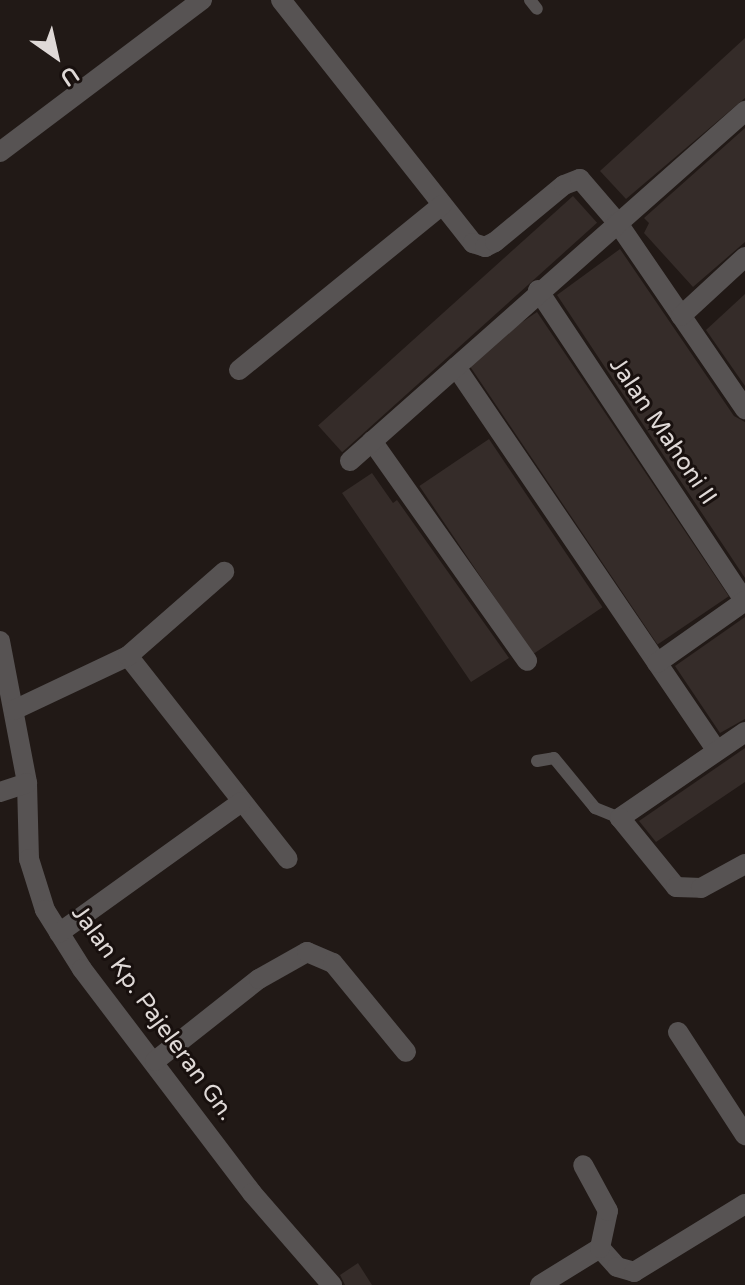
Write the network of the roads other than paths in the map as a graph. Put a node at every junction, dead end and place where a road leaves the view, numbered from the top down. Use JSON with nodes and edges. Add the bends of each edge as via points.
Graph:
{"nodes":[{"id":1,"x":202,"y":0,"type":"edge"},
{"id":2,"x":281,"y":0,"type":"edge"},
{"id":3,"x":745,"y":111,"type":"edge"},
{"id":4,"x":0,"y":152,"type":"edge"},
{"id":5,"x":442,"y":205,"type":"junction"},
{"id":6,"x":617,"y":222,"type":"junction"},
{"id":7,"x":745,"y":257,"type":"edge"},
{"id":8,"x":538,"y":290,"type":"junction"},
{"id":9,"x":681,"y":316,"type":"junction"},
{"id":10,"x":456,"y":367,"type":"junction"},
{"id":11,"x":239,"y":370,"type":"dead end"},
{"id":12,"x":744,"y":407,"type":"edge"},
{"id":13,"x":372,"y":441,"type":"junction"},
{"id":14,"x":350,"y":461,"type":"dead end"},
{"id":15,"x":224,"y":572,"type":"dead end"},
{"id":16,"x":745,"y":601,"type":"edge"},
{"id":17,"x":0,"y":641,"type":"edge"},
{"id":18,"x":128,"y":656,"type":"junction"},
{"id":19,"x":527,"y":661,"type":"dead end"},
{"id":20,"x":657,"y":663,"type":"junction"},
{"id":21,"x":14,"y":710,"type":"junction"},
{"id":22,"x":745,"y":732,"type":"edge"},
{"id":23,"x":716,"y":750,"type":"junction"},
{"id":24,"x":537,"y":761,"type":"dead end"},
{"id":25,"x":27,"y":783,"type":"junction"},
{"id":26,"x":0,"y":792,"type":"edge"},
{"id":27,"x":241,"y":802,"type":"junction"},
{"id":28,"x":620,"y":818,"type":"junction"},
{"id":29,"x":288,"y":859,"type":"dead end"},
{"id":30,"x":745,"y":864,"type":"edge"},
{"id":31,"x":59,"y":933,"type":"junction"},
{"id":32,"x":678,"y":1032,"type":"dead end"},
{"id":33,"x":406,"y":1052,"type":"dead end"},
{"id":34,"x":155,"y":1061,"type":"junction"},
{"id":35,"x":745,"y":1135,"type":"edge"},
{"id":36,"x":583,"y":1165,"type":"dead end"},
{"id":37,"x":745,"y":1204,"type":"edge"},
{"id":38,"x":600,"y":1248,"type":"junction"},
{"id":39,"x":332,"y":1285,"type":"edge"},
{"id":40,"x":540,"y":1285,"type":"edge"}],
"edges":[{"from":1,"to":4,"type":"street"},
{"from":2,"to":5,"type":"street"},
{"from":3,"to":6,"type":"street"},
{"from":5,"to":6,"type":"street","via":[[473,243],[485,247],[575,178]]},
{"from":5,"to":11,"type":"street"},
{"from":6,"to":8,"type":"street"},
{"from":6,"to":9,"type":"street"},
{"from":7,"to":9,"type":"street"},
{"from":8,"to":10,"type":"street"},
{"from":8,"to":16,"type":"street","name":"Jalan Mahoni II"},
{"from":9,"to":12,"type":"street"},
{"from":10,"to":13,"type":"street"},
{"from":10,"to":20,"type":"street"},
{"from":13,"to":14,"type":"street"},
{"from":13,"to":19,"type":"street"},
{"from":15,"to":18,"type":"street"},
{"from":16,"to":20,"type":"street"},
{"from":17,"to":21,"type":"street","name":"Jalan Kp. Pajeleran Gn."},
{"from":18,"to":21,"type":"street"},
{"from":18,"to":27,"type":"street"},
{"from":20,"to":23,"type":"street"},
{"from":21,"to":25,"type":"street","name":"Jalan Kp. Pajeleran Gn."},
{"from":22,"to":23,"type":"street"},
{"from":23,"to":28,"type":"street"},
{"from":24,"to":28,"type":"lane","via":[[554,758],[595,808]]},
{"from":25,"to":26,"type":"street"},
{"from":25,"to":31,"type":"street","name":"Jalan Kp. Pajeleran Gn.","via":[[34,885]]},
{"from":27,"to":29,"type":"street"},
{"from":27,"to":31,"type":"street"},
{"from":28,"to":30,"type":"street","via":[[676,887],[701,888]]},
{"from":31,"to":34,"type":"street","name":"Jalan Kp. Pajeleran Gn."},
{"from":32,"to":35,"type":"street"},
{"from":33,"to":34,"type":"street","via":[[333,963],[307,952],[259,979]]},
{"from":34,"to":39,"type":"street","name":"Jalan Kp. Pajeleran Gn.","via":[[252,1193]]},
{"from":36,"to":38,"type":"street","via":[[608,1211]]},
{"from":37,"to":38,"type":"street","via":[[634,1272],[617,1267]]},
{"from":38,"to":40,"type":"street"}]}
